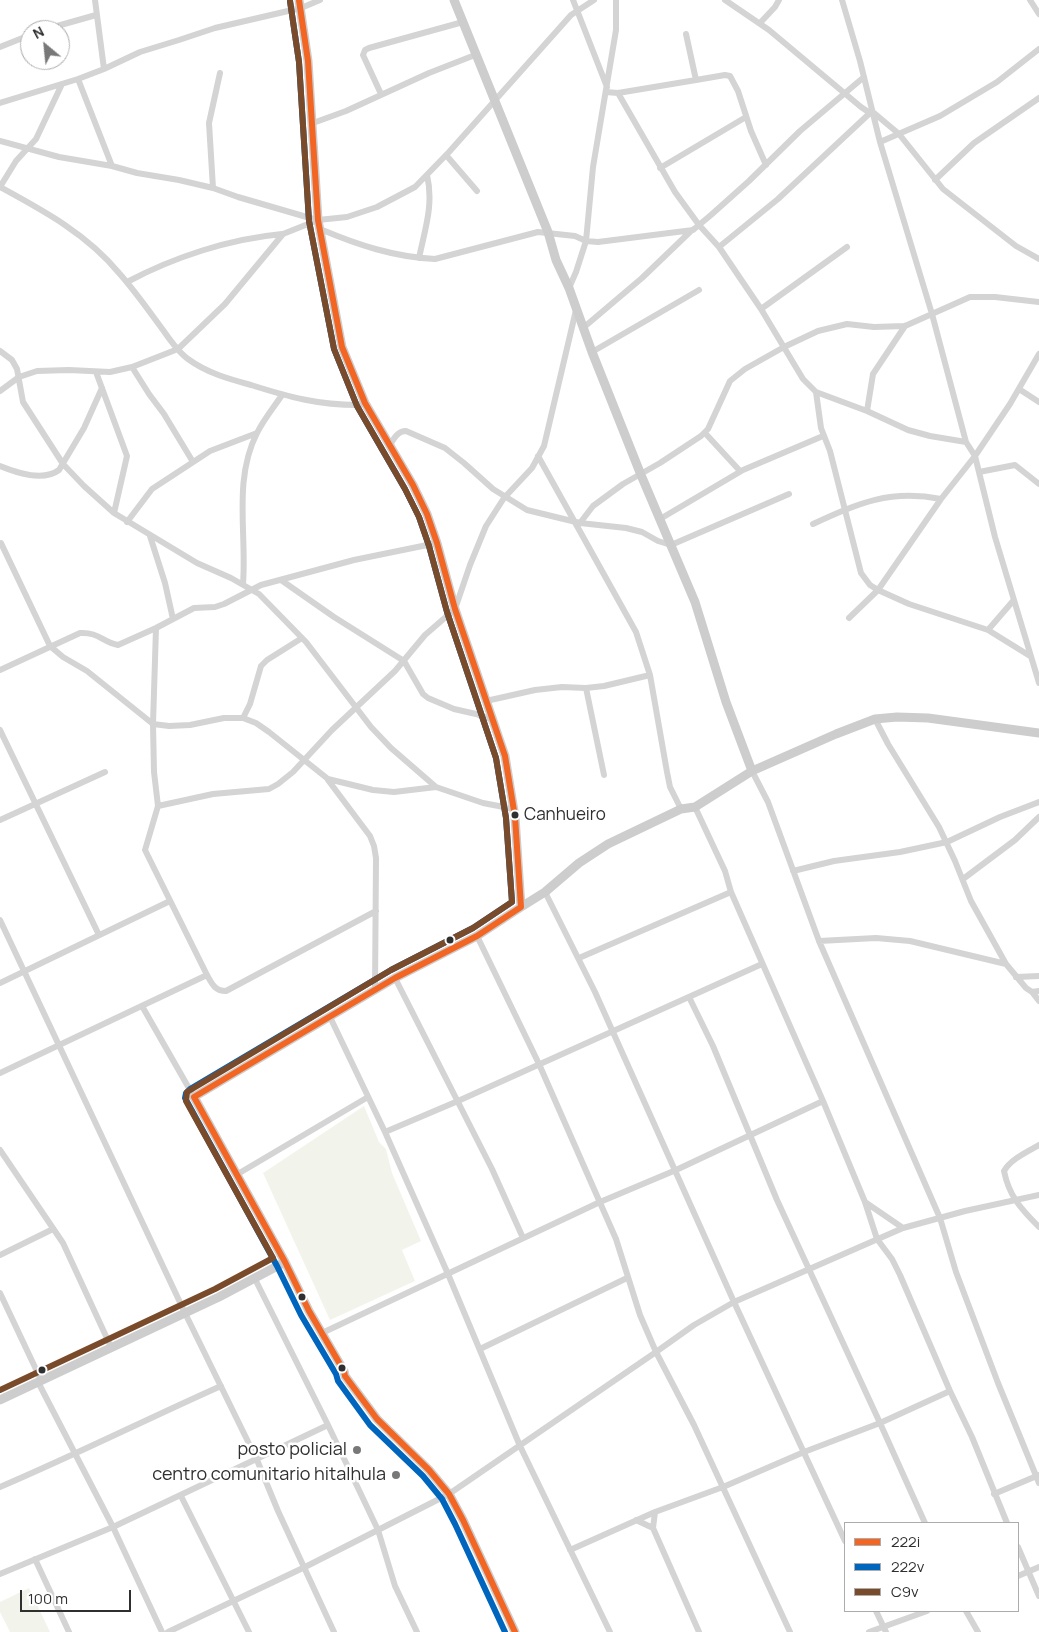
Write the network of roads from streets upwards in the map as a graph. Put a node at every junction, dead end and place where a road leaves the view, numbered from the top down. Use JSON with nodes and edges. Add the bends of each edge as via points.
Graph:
{"nodes":[{"id":1,"x":95,"y":0,"type":"edge"},
{"id":2,"x":320,"y":0,"type":"edge"},
{"id":3,"x":454,"y":0,"type":"edge"},
{"id":4,"x":573,"y":0,"type":"edge"},
{"id":5,"x":594,"y":0,"type":"edge"},
{"id":6,"x":616,"y":0,"type":"edge"},
{"id":7,"x":726,"y":0,"type":"edge"},
{"id":8,"x":779,"y":0,"type":"edge"},
{"id":9,"x":842,"y":0,"type":"edge"},
{"id":10,"x":1030,"y":0,"type":"edge"},
{"id":11,"x":300,"y":4,"type":"edge"},
{"id":12,"x":577,"y":10,"type":"junction"},
{"id":13,"x":1039,"y":14,"type":"edge"},
{"id":14,"x":96,"y":15,"type":"junction"},
{"id":15,"x":70,"y":22,"type":"edge"},
{"id":16,"x":463,"y":22,"type":"junction"},
{"id":17,"x":760,"y":23,"type":"junction"},
{"id":18,"x":686,"y":34,"type":"dead end"},
{"id":19,"x":20,"y":38,"type":"edge"},
{"id":20,"x":0,"y":47,"type":"edge"},
{"id":21,"x":1039,"y":49,"type":"edge"},
{"id":22,"x":475,"y":55,"type":"junction"},
{"id":23,"x":104,"y":69,"type":"junction"},
{"id":24,"x":220,"y":73,"type":"dead end"},
{"id":25,"x":864,"y":77,"type":"junction"},
{"id":26,"x":78,"y":79,"type":"junction"},
{"id":27,"x":696,"y":80,"type":"junction"},
{"id":28,"x":62,"y":84,"type":"junction"},
{"id":29,"x":607,"y":90,"type":"junction"},
{"id":30,"x":618,"y":93,"type":"junction"},
{"id":31,"x":845,"y":93,"type":"junction"},
{"id":32,"x":380,"y":94,"type":"junction"},
{"id":33,"x":1039,"y":98,"type":"edge"},
{"id":34,"x":494,"y":101,"type":"junction"},
{"id":35,"x":0,"y":103,"type":"edge"},
{"id":36,"x":872,"y":113,"type":"junction"},
{"id":37,"x":746,"y":117,"type":"junction"},
{"id":38,"x":313,"y":123,"type":"junction"},
{"id":39,"x":899,"y":134,"type":"junction"},
{"id":40,"x":0,"y":141,"type":"edge"},
{"id":41,"x":880,"y":142,"type":"junction"},
{"id":42,"x":26,"y":148,"type":"junction"},
{"id":43,"x":446,"y":156,"type":"junction"},
{"id":44,"x":766,"y":165,"type":"junction"},
{"id":45,"x":112,"y":166,"type":"junction"},
{"id":46,"x":660,"y":168,"type":"junction"},
{"id":47,"x":427,"y":175,"type":"junction"},
{"id":48,"x":935,"y":180,"type":"junction"},
{"id":49,"x":214,"y":188,"type":"junction"},
{"id":50,"x":477,"y":191,"type":"dead end"},
{"id":51,"x":319,"y":224,"type":"junction"},
{"id":52,"x":699,"y":225,"type":"junction"},
{"id":53,"x":693,"y":230,"type":"junction"},
{"id":54,"x":548,"y":232,"type":"junction"},
{"id":55,"x":282,"y":234,"type":"junction"},
{"id":56,"x":586,"y":241,"type":"junction"},
{"id":57,"x":718,"y":247,"type":"junction"},
{"id":58,"x":847,"y":247,"type":"dead end"},
{"id":59,"x":419,"y":258,"type":"junction"},
{"id":60,"x":1039,"y":259,"type":"edge"},
{"id":61,"x":127,"y":282,"type":"junction"},
{"id":62,"x":569,"y":288,"type":"junction"},
{"id":63,"x":699,"y":290,"type":"dead end"},
{"id":64,"x":1039,"y":302,"type":"edge"},
{"id":65,"x":761,"y":309,"type":"junction"},
{"id":66,"x":576,"y":310,"type":"junction"},
{"id":67,"x":932,"y":314,"type":"junction"},
{"id":68,"x":905,"y":326,"type":"junction"},
{"id":69,"x":583,"y":328,"type":"junction"},
{"id":70,"x":784,"y":347,"type":"junction"},
{"id":71,"x":178,"y":349,"type":"junction"},
{"id":72,"x":0,"y":351,"type":"edge"},
{"id":73,"x":592,"y":352,"type":"junction"},
{"id":74,"x":1039,"y":354,"type":"edge"},
{"id":75,"x":132,"y":367,"type":"junction"},
{"id":76,"x":96,"y":372,"type":"junction"},
{"id":77,"x":19,"y":377,"type":"junction"},
{"id":78,"x":102,"y":388,"type":"junction"},
{"id":79,"x":1019,"y":389,"type":"junction"},
{"id":80,"x":0,"y":391,"type":"edge"},
{"id":81,"x":816,"y":392,"type":"junction"},
{"id":82,"x":282,"y":395,"type":"junction"},
{"id":83,"x":364,"y":402,"type":"junction"},
{"id":84,"x":1039,"y":402,"type":"edge"},
{"id":85,"x":867,"y":411,"type":"junction"},
{"id":86,"x":705,"y":433,"type":"junction"},
{"id":87,"x":257,"y":434,"type":"junction"},
{"id":88,"x":823,"y":436,"type":"junction"},
{"id":89,"x":966,"y":442,"type":"junction"},
{"id":90,"x":390,"y":445,"type":"junction"},
{"id":91,"x":538,"y":456,"type":"junction"},
{"id":92,"x":975,"y":456,"type":"junction"},
{"id":93,"x":193,"y":462,"type":"junction"},
{"id":94,"x":63,"y":464,"type":"junction"},
{"id":95,"x":0,"y":466,"type":"edge"},
{"id":96,"x":740,"y":471,"type":"junction"},
{"id":97,"x":978,"y":472,"type":"junction"},
{"id":98,"x":641,"y":475,"type":"junction"},
{"id":99,"x":1039,"y":484,"type":"edge"},
{"id":100,"x":789,"y":494,"type":"dead end"},
{"id":101,"x":504,"y":498,"type":"junction"},
{"id":102,"x":941,"y":499,"type":"junction"},
{"id":103,"x":845,"y":509,"type":"junction"},
{"id":104,"x":114,"y":513,"type":"junction"},
{"id":105,"x":660,"y":520,"type":"junction"},
{"id":106,"x":127,"y":522,"type":"junction"},
{"id":107,"x":578,"y":523,"type":"junction"},
{"id":108,"x":813,"y":524,"type":"dead end"},
{"id":109,"x":150,"y":536,"type":"junction"},
{"id":110,"x":1,"y":543,"type":"edge"},
{"id":111,"x":437,"y":543,"type":"junction"},
{"id":112,"x":671,"y":545,"type":"junction"},
{"id":113,"x":282,"y":580,"type":"junction"},
{"id":114,"x":242,"y":584,"type":"junction"},
{"id":115,"x":252,"y":590,"type":"junction"},
{"id":116,"x":878,"y":590,"type":"junction"},
{"id":117,"x":1013,"y":601,"type":"junction"},
{"id":118,"x":455,"y":609,"type":"junction"},
{"id":119,"x":849,"y":618,"type":"dead end"},
{"id":120,"x":173,"y":619,"type":"junction"},
{"id":121,"x":156,"y":628,"type":"junction"},
{"id":122,"x":988,"y":630,"type":"junction"},
{"id":123,"x":302,"y":638,"type":"junction"},
{"id":124,"x":50,"y":646,"type":"junction"},
{"id":125,"x":1030,"y":656,"type":"junction"},
{"id":126,"x":404,"y":660,"type":"junction"},
{"id":127,"x":0,"y":670,"type":"edge"},
{"id":128,"x":650,"y":674,"type":"junction"},
{"id":129,"x":1039,"y":683,"type":"edge"},
{"id":130,"x":586,"y":688,"type":"junction"},
{"id":131,"x":486,"y":701,"type":"junction"},
{"id":132,"x":355,"y":708,"type":"junction"},
{"id":133,"x":243,"y":718,"type":"junction"},
{"id":134,"x":875,"y":719,"type":"junction"},
{"id":135,"x":493,"y":720,"type":"junction"},
{"id":136,"x":153,"y":724,"type":"junction"},
{"id":137,"x":0,"y":730,"type":"edge"},
{"id":138,"x":1039,"y":733,"type":"edge"},
{"id":139,"x":304,"y":760,"type":"junction"},
{"id":140,"x":752,"y":771,"type":"junction"},
{"id":141,"x":105,"y":772,"type":"dead end"},
{"id":142,"x":604,"y":775,"type":"dead end"},
{"id":143,"x":328,"y":779,"type":"junction"},
{"id":144,"x":436,"y":786,"type":"junction"},
{"id":145,"x":1039,"y":802,"type":"edge"},
{"id":146,"x":34,"y":804,"type":"junction"},
{"id":147,"x":158,"y":806,"type":"junction"},
{"id":148,"x":695,"y":807,"type":"junction"},
{"id":149,"x":514,"y":809,"type":"junction"},
{"id":150,"x":680,"y":809,"type":"junction"},
{"id":151,"x":1039,"y":817,"type":"edge"},
{"id":152,"x":0,"y":820,"type":"edge"},
{"id":153,"x":947,"y":842,"type":"junction"},
{"id":154,"x":793,"y":871,"type":"junction"},
{"id":155,"x":963,"y":879,"type":"junction"},
{"id":156,"x":545,"y":892,"type":"junction"},
{"id":157,"x":731,"y":892,"type":"junction"},
{"id":158,"x":170,"y":901,"type":"junction"},
{"id":159,"x":521,"y":907,"type":"junction"},
{"id":160,"x":376,"y":911,"type":"junction"},
{"id":161,"x":0,"y":920,"type":"edge"},
{"id":162,"x":99,"y":935,"type":"junction"},
{"id":163,"x":477,"y":936,"type":"junction"},
{"id":164,"x":819,"y":941,"type":"junction"},
{"id":165,"x":579,"y":958,"type":"junction"},
{"id":166,"x":762,"y":964,"type":"junction"},
{"id":167,"x":1006,"y":964,"type":"junction"},
{"id":168,"x":24,"y":972,"type":"junction"},
{"id":169,"x":207,"y":975,"type":"junction"},
{"id":170,"x":1039,"y":976,"type":"edge"},
{"id":171,"x":1016,"y":977,"type":"junction"},
{"id":172,"x":395,"y":978,"type":"junction"},
{"id":173,"x":0,"y":983,"type":"edge"},
{"id":174,"x":374,"y":991,"type":"junction"},
{"id":175,"x":1036,"y":992,"type":"edge"},
{"id":176,"x":689,"y":997,"type":"junction"},
{"id":177,"x":1039,"y":1001,"type":"edge"},
{"id":178,"x":142,"y":1006,"type":"junction"},
{"id":179,"x":330,"y":1017,"type":"junction"},
{"id":180,"x":613,"y":1031,"type":"junction"},
{"id":181,"x":59,"y":1045,"type":"junction"},
{"id":182,"x":539,"y":1064,"type":"junction"},
{"id":183,"x":0,"y":1073,"type":"edge"},
{"id":184,"x":194,"y":1097,"type":"junction"},
{"id":185,"x":368,"y":1097,"type":"junction"},
{"id":186,"x":458,"y":1101,"type":"junction"},
{"id":187,"x":823,"y":1101,"type":"junction"},
{"id":188,"x":385,"y":1132,"type":"junction"},
{"id":189,"x":750,"y":1134,"type":"junction"},
{"id":190,"x":1039,"y":1145,"type":"edge"},
{"id":191,"x":0,"y":1150,"type":"edge"},
{"id":192,"x":3,"y":1162,"type":"edge"},
{"id":193,"x":676,"y":1170,"type":"junction"},
{"id":194,"x":236,"y":1175,"type":"junction"},
{"id":195,"x":1039,"y":1195,"type":"edge"},
{"id":196,"x":1014,"y":1199,"type":"junction"},
{"id":197,"x":600,"y":1202,"type":"junction"},
{"id":198,"x":865,"y":1202,"type":"junction"},
{"id":199,"x":940,"y":1218,"type":"junction"},
{"id":200,"x":1039,"y":1227,"type":"edge"},
{"id":201,"x":903,"y":1228,"type":"junction"},
{"id":202,"x":53,"y":1229,"type":"junction"},
{"id":203,"x":523,"y":1238,"type":"junction"},
{"id":204,"x":877,"y":1239,"type":"junction"},
{"id":205,"x":0,"y":1255,"type":"edge"},
{"id":206,"x":285,"y":1262,"type":"junction"},
{"id":207,"x":808,"y":1269,"type":"junction"},
{"id":208,"x":448,"y":1274,"type":"junction"},
{"id":209,"x":628,"y":1278,"type":"junction"},
{"id":210,"x":255,"y":1279,"type":"junction"},
{"id":211,"x":0,"y":1293,"type":"edge"},
{"id":212,"x":734,"y":1302,"type":"junction"},
{"id":213,"x":184,"y":1313,"type":"junction"},
{"id":214,"x":322,"y":1333,"type":"junction"},
{"id":215,"x":111,"y":1347,"type":"junction"},
{"id":216,"x":480,"y":1350,"type":"junction"},
{"id":217,"x":656,"y":1352,"type":"junction"},
{"id":218,"x":40,"y":1381,"type":"junction"},
{"id":219,"x":221,"y":1386,"type":"junction"},
{"id":220,"x":950,"y":1391,"type":"junction"},
{"id":221,"x":0,"y":1400,"type":"edge"},
{"id":222,"x":880,"y":1423,"type":"junction"},
{"id":223,"x":328,"y":1425,"type":"junction"},
{"id":224,"x":520,"y":1446,"type":"junction"},
{"id":225,"x":804,"y":1452,"type":"junction"},
{"id":226,"x":75,"y":1455,"type":"junction"},
{"id":227,"x":257,"y":1460,"type":"junction"},
{"id":228,"x":717,"y":1475,"type":"junction"},
{"id":229,"x":1038,"y":1476,"type":"edge"},
{"id":230,"x":1039,"y":1483,"type":"edge"},
{"id":231,"x":0,"y":1487,"type":"edge"},
{"id":232,"x":723,"y":1487,"type":"junction"},
{"id":233,"x":711,"y":1491,"type":"junction"},
{"id":234,"x":449,"y":1494,"type":"junction"},
{"id":235,"x":994,"y":1494,"type":"junction"},
{"id":236,"x":181,"y":1496,"type":"junction"},
{"id":237,"x":654,"y":1512,"type":"junction"},
{"id":238,"x":636,"y":1520,"type":"junction"},
{"id":239,"x":925,"y":1522,"type":"edge"},
{"id":240,"x":1007,"y":1522,"type":"edge"},
{"id":241,"x":113,"y":1527,"type":"junction"},
{"id":242,"x":653,"y":1528,"type":"junction"},
{"id":243,"x":378,"y":1530,"type":"junction"},
{"id":244,"x":844,"y":1539,"type":"edge"},
{"id":245,"x":1019,"y":1549,"type":"edge"},
{"id":246,"x":570,"y":1550,"type":"junction"},
{"id":247,"x":35,"y":1559,"type":"junction"},
{"id":248,"x":305,"y":1566,"type":"junction"},
{"id":249,"x":1039,"y":1567,"type":"edge"},
{"id":250,"x":1029,"y":1571,"type":"junction"},
{"id":251,"x":0,"y":1574,"type":"edge"},
{"id":252,"x":1019,"y":1576,"type":"edge"},
{"id":253,"x":1039,"y":1596,"type":"edge"},
{"id":254,"x":233,"y":1601,"type":"junction"},
{"id":255,"x":876,"y":1612,"type":"edge"},
{"id":256,"x":925,"y":1612,"type":"edge"},
{"id":257,"x":967,"y":1612,"type":"edge"},
{"id":258,"x":884,"y":1629,"type":"edge"},
{"id":259,"x":69,"y":1632,"type":"edge"},
{"id":260,"x":162,"y":1632,"type":"edge"},
{"id":261,"x":168,"y":1632,"type":"edge"},
{"id":262,"x":248,"y":1632,"type":"edge"},
{"id":263,"x":334,"y":1632,"type":"edge"},
{"id":264,"x":417,"y":1632,"type":"edge"},
{"id":265,"x":515,"y":1632,"type":"edge"},
{"id":266,"x":610,"y":1632,"type":"edge"},
{"id":267,"x":699,"y":1632,"type":"edge"},
{"id":268,"x":790,"y":1632,"type":"edge"},
{"id":269,"x":869,"y":1632,"type":"edge"},
{"id":270,"x":978,"y":1632,"type":"edge"}],
"edges":[{"from":1,"to":14,"type":"street"},
{"from":2,"to":11,"type":"street"},
{"from":3,"to":16,"type":"street"},
{"from":4,"to":12,"type":"street"},
{"from":5,"to":12,"type":"street"},
{"from":6,"to":29,"type":"street","via":[[616,30]]},
{"from":7,"to":17,"type":"street"},
{"from":8,"to":17,"type":"street"},
{"from":9,"to":25,"type":"street"},
{"from":10,"to":13,"type":"street"},
{"from":11,"to":23,"type":"street","via":[[140,52]]},
{"from":11,"to":38,"type":"street"},
{"from":12,"to":29,"type":"street"},
{"from":12,"to":34,"type":"street"},
{"from":14,"to":15,"type":"street"},
{"from":14,"to":23,"type":"street"},
{"from":16,"to":22,"type":"street"},
{"from":16,"to":32,"type":"street","via":[[365,50],[363,55]]},
{"from":17,"to":31,"type":"street"},
{"from":18,"to":27,"type":"street"},
{"from":19,"to":20,"type":"street"},
{"from":21,"to":39,"type":"street","via":[[997,82],[940,116]]},
{"from":22,"to":32,"type":"street"},
{"from":22,"to":34,"type":"street"},
{"from":23,"to":26,"type":"street"},
{"from":24,"to":49,"type":"street","via":[[209,123]]},
{"from":25,"to":31,"type":"street"},
{"from":25,"to":36,"type":"street"},
{"from":26,"to":28,"type":"street"},
{"from":26,"to":45,"type":"street"},
{"from":27,"to":30,"type":"street"},
{"from":27,"to":37,"type":"street","via":[[730,76]]},
{"from":28,"to":35,"type":"street"},
{"from":28,"to":42,"type":"street","via":[[36,139]]},
{"from":29,"to":30,"type":"street"},
{"from":29,"to":56,"type":"street","via":[[593,167]]},
{"from":30,"to":46,"type":"street"},
{"from":31,"to":36,"type":"street"},
{"from":31,"to":44,"type":"street"},
{"from":32,"to":38,"type":"street"},
{"from":33,"to":48,"type":"street","via":[[974,143]]},
{"from":34,"to":43,"type":"street"},
{"from":34,"to":54,"type":"street"},
{"from":36,"to":39,"type":"street"},
{"from":36,"to":41,"type":"street"},
{"from":36,"to":57,"type":"street"},
{"from":37,"to":44,"type":"street"},
{"from":37,"to":46,"type":"street"},
{"from":38,"to":51,"type":"street"},
{"from":39,"to":41,"type":"street"},
{"from":39,"to":48,"type":"street"},
{"from":40,"to":42,"type":"street"},
{"from":41,"to":67,"type":"street"},
{"from":42,"to":45,"type":"street"},
{"from":42,"to":61,"type":"street","via":[[0,187],[75,231],[96,248]]},
{"from":43,"to":47,"type":"street"},
{"from":43,"to":50,"type":"street"},
{"from":44,"to":52,"type":"street"},
{"from":45,"to":49,"type":"street"},
{"from":46,"to":52,"type":"street"},
{"from":47,"to":51,"type":"street","via":[[398,198]]},
{"from":47,"to":59,"type":"street","via":[[430,204]]},
{"from":48,"to":60,"type":"street","via":[[1016,246]]},
{"from":49,"to":51,"type":"street"},
{"from":51,"to":55,"type":"street"},
{"from":51,"to":59,"type":"street","via":[[350,242]]},
{"from":51,"to":83,"type":"street","via":[[342,347]]},
{"from":52,"to":53,"type":"street"},
{"from":52,"to":57,"type":"street"},
{"from":53,"to":56,"type":"street"},
{"from":53,"to":69,"type":"street"},
{"from":54,"to":56,"type":"street"},
{"from":54,"to":59,"type":"street","via":[[436,259]]},
{"from":54,"to":62,"type":"street"},
{"from":55,"to":61,"type":"street","via":[[209,249]]},
{"from":55,"to":71,"type":"street","via":[[225,304]]},
{"from":56,"to":62,"type":"street"},
{"from":57,"to":65,"type":"street"},
{"from":58,"to":65,"type":"street"},
{"from":61,"to":71,"type":"street"},
{"from":62,"to":66,"type":"street"},
{"from":63,"to":73,"type":"street"},
{"from":64,"to":67,"type":"street","via":[[970,297]]},
{"from":65,"to":70,"type":"street"},
{"from":66,"to":69,"type":"street"},
{"from":66,"to":91,"type":"street","via":[[549,427]]},
{"from":67,"to":68,"type":"street"},
{"from":67,"to":89,"type":"street"},
{"from":68,"to":70,"type":"street","via":[[874,328],[846,324],[818,331]]},
{"from":68,"to":85,"type":"street","via":[[873,374]]},
{"from":69,"to":73,"type":"street"},
{"from":70,"to":81,"type":"street","via":[[802,380]]},
{"from":70,"to":86,"type":"street","via":[[730,381]]},
{"from":71,"to":75,"type":"street"},
{"from":71,"to":82,"type":"street","via":[[204,369]]},
{"from":72,"to":77,"type":"street","via":[[12,360]]},
{"from":73,"to":98,"type":"street"},
{"from":74,"to":79,"type":"street"},
{"from":75,"to":76,"type":"street"},
{"from":75,"to":93,"type":"street"},
{"from":76,"to":77,"type":"street","via":[[37,371]]},
{"from":76,"to":78,"type":"street"},
{"from":77,"to":80,"type":"street"},
{"from":77,"to":94,"type":"street","via":[[23,402]]},
{"from":78,"to":94,"type":"street"},
{"from":78,"to":104,"type":"street","via":[[127,456]]},
{"from":79,"to":84,"type":"street"},
{"from":79,"to":92,"type":"street"},
{"from":81,"to":85,"type":"street"},
{"from":81,"to":88,"type":"street"},
{"from":82,"to":83,"type":"street","via":[[338,405]]},
{"from":82,"to":87,"type":"street"},
{"from":83,"to":90,"type":"street"},
{"from":85,"to":89,"type":"street","via":[[920,434]]},
{"from":86,"to":96,"type":"street"},
{"from":86,"to":98,"type":"street"},
{"from":87,"to":93,"type":"street"},
{"from":87,"to":114,"type":"street","via":[[243,488],[245,563]]},
{"from":88,"to":96,"type":"street"},
{"from":88,"to":103,"type":"street"},
{"from":89,"to":92,"type":"street"},
{"from":90,"to":101,"type":"street","via":[[401,431],[406,431],[445,448]]},
{"from":90,"to":111,"type":"street","via":[[427,514]]},
{"from":91,"to":101,"type":"street","via":[[532,468]]},
{"from":91,"to":107,"type":"street"},
{"from":92,"to":97,"type":"street"},
{"from":92,"to":102,"type":"street"},
{"from":93,"to":106,"type":"street","via":[[152,489]]},
{"from":94,"to":95,"type":"street","via":[[52,475],[45,476],[24,474]]},
{"from":94,"to":104,"type":"street"},
{"from":96,"to":105,"type":"street"},
{"from":97,"to":99,"type":"street","via":[[1015,465]]},
{"from":97,"to":117,"type":"street"},
{"from":98,"to":105,"type":"street"},
{"from":98,"to":107,"type":"street","via":[[593,506]]},
{"from":100,"to":112,"type":"street"},
{"from":101,"to":107,"type":"street","via":[[527,510]]},
{"from":101,"to":118,"type":"street","via":[[486,526]]},
{"from":102,"to":103,"type":"street","via":[[893,496]]},
{"from":102,"to":116,"type":"street"},
{"from":103,"to":108,"type":"street"},
{"from":103,"to":116,"type":"street","via":[[861,573]]},
{"from":104,"to":106,"type":"street"},
{"from":105,"to":112,"type":"street"},
{"from":106,"to":109,"type":"street"},
{"from":107,"to":112,"type":"street","via":[[626,528]]},
{"from":107,"to":128,"type":"street","via":[[636,632]]},
{"from":109,"to":114,"type":"street"},
{"from":109,"to":120,"type":"street"},
{"from":110,"to":124,"type":"street"},
{"from":111,"to":113,"type":"street","via":[[354,560]]},
{"from":111,"to":118,"type":"street"},
{"from":112,"to":140,"type":"street"},
{"from":113,"to":115,"type":"street"},
{"from":113,"to":126,"type":"street"},
{"from":114,"to":115,"type":"street"},
{"from":115,"to":120,"type":"street","via":[[224,604],[194,608]]},
{"from":115,"to":123,"type":"street"},
{"from":116,"to":119,"type":"street"},
{"from":116,"to":122,"type":"street","via":[[909,604]]},
{"from":117,"to":122,"type":"street"},
{"from":117,"to":125,"type":"street"},
{"from":118,"to":126,"type":"street","via":[[425,635]]},
{"from":118,"to":131,"type":"street"},
{"from":120,"to":121,"type":"street"},
{"from":121,"to":124,"type":"street","via":[[118,644],[98,635],[80,633]]},
{"from":121,"to":136,"type":"street"},
{"from":122,"to":125,"type":"street"},
{"from":123,"to":132,"type":"street"},
{"from":123,"to":133,"type":"street","via":[[261,666]]},
{"from":124,"to":127,"type":"street"},
{"from":124,"to":136,"type":"street"},
{"from":125,"to":129,"type":"street"},
{"from":126,"to":132,"type":"street"},
{"from":126,"to":135,"type":"street","via":[[422,694],[454,709]]},
{"from":128,"to":130,"type":"street"},
{"from":128,"to":150,"type":"street","via":[[670,787]]},
{"from":130,"to":131,"type":"street","via":[[535,690]]},
{"from":130,"to":142,"type":"street"},
{"from":131,"to":135,"type":"street"},
{"from":132,"to":139,"type":"street"},
{"from":132,"to":144,"type":"street","via":[[391,748]]},
{"from":133,"to":136,"type":"street","via":[[190,725]]},
{"from":133,"to":139,"type":"street","via":[[256,723]]},
{"from":134,"to":138,"type":"street","via":[[928,718]]},
{"from":134,"to":140,"type":"street"},
{"from":134,"to":153,"type":"street"},
{"from":135,"to":149,"type":"street","via":[[505,756]]},
{"from":136,"to":147,"type":"street"},
{"from":137,"to":146,"type":"street"},
{"from":139,"to":143,"type":"street"},
{"from":139,"to":147,"type":"street","via":[[269,789],[213,794]]},
{"from":140,"to":148,"type":"street"},
{"from":140,"to":154,"type":"street","via":[[768,802]]},
{"from":141,"to":146,"type":"street"},
{"from":143,"to":144,"type":"street","via":[[394,792]]},
{"from":143,"to":160,"type":"street","via":[[374,846]]},
{"from":144,"to":149,"type":"street","via":[[483,803]]},
{"from":145,"to":153,"type":"street"},
{"from":146,"to":152,"type":"street"},
{"from":146,"to":162,"type":"street"},
{"from":147,"to":158,"type":"street","via":[[145,850]]},
{"from":148,"to":150,"type":"street"},
{"from":148,"to":157,"type":"street","via":[[725,871]]},
{"from":149,"to":159,"type":"street"},
{"from":150,"to":156,"type":"street","via":[[608,844]]},
{"from":151,"to":155,"type":"street","via":[[1015,840]]},
{"from":153,"to":154,"type":"street"},
{"from":153,"to":155,"type":"street"},
{"from":154,"to":164,"type":"street"},
{"from":155,"to":167,"type":"street","via":[[971,901]]},
{"from":156,"to":159,"type":"street"},
{"from":156,"to":165,"type":"street"},
{"from":157,"to":165,"type":"street"},
{"from":157,"to":166,"type":"street"},
{"from":158,"to":162,"type":"street"},
{"from":158,"to":169,"type":"street"},
{"from":159,"to":163,"type":"street"},
{"from":160,"to":169,"type":"street","via":[[226,992],[215,988]]},
{"from":160,"to":174,"type":"street"},
{"from":161,"to":168,"type":"street"},
{"from":162,"to":168,"type":"street"},
{"from":163,"to":172,"type":"street"},
{"from":163,"to":182,"type":"street"},
{"from":164,"to":167,"type":"street","via":[[876,938],[910,941]]},
{"from":164,"to":199,"type":"street"},
{"from":165,"to":180,"type":"street"},
{"from":166,"to":176,"type":"street"},
{"from":166,"to":187,"type":"street"},
{"from":167,"to":171,"type":"street"},
{"from":168,"to":173,"type":"street"},
{"from":168,"to":181,"type":"street"},
{"from":169,"to":178,"type":"street"},
{"from":170,"to":171,"type":"street"},
{"from":171,"to":175,"type":"street"},
{"from":172,"to":174,"type":"street"},
{"from":172,"to":186,"type":"street"},
{"from":174,"to":179,"type":"street"},
{"from":175,"to":177,"type":"street"},
{"from":176,"to":180,"type":"street"},
{"from":176,"to":189,"type":"street"},
{"from":178,"to":181,"type":"street"},
{"from":178,"to":184,"type":"street"},
{"from":179,"to":184,"type":"street"},
{"from":179,"to":185,"type":"street"},
{"from":180,"to":182,"type":"street"},
{"from":180,"to":193,"type":"street"},
{"from":181,"to":183,"type":"street"},
{"from":181,"to":213,"type":"street"},
{"from":182,"to":186,"type":"street"},
{"from":182,"to":197,"type":"street"},
{"from":184,"to":194,"type":"street"},
{"from":185,"to":188,"type":"street"},
{"from":185,"to":194,"type":"street"},
{"from":186,"to":188,"type":"street"},
{"from":186,"to":203,"type":"street"},
{"from":187,"to":189,"type":"street"},
{"from":187,"to":198,"type":"street"},
{"from":188,"to":208,"type":"street"},
{"from":189,"to":193,"type":"street"},
{"from":189,"to":207,"type":"street"},
{"from":190,"to":196,"type":"street","via":[[1004,1171]]},
{"from":191,"to":192,"type":"street"},
{"from":192,"to":202,"type":"street"},
{"from":193,"to":197,"type":"street"},
{"from":193,"to":212,"type":"street"},
{"from":194,"to":206,"type":"street"},
{"from":195,"to":196,"type":"street"},
{"from":196,"to":199,"type":"street"},
{"from":196,"to":200,"type":"street"},
{"from":197,"to":203,"type":"street"},
{"from":197,"to":209,"type":"street"},
{"from":198,"to":201,"type":"street"},
{"from":198,"to":204,"type":"street"},
{"from":199,"to":201,"type":"street"},
{"from":199,"to":229,"type":"street","via":[[956,1272],[998,1383]]},
{"from":201,"to":204,"type":"street"},
{"from":202,"to":205,"type":"street"},
{"from":202,"to":215,"type":"street","via":[[63,1243]]},
{"from":203,"to":208,"type":"street"},
{"from":204,"to":207,"type":"street"},
{"from":204,"to":220,"type":"street","via":[[900,1275]]},
{"from":206,"to":210,"type":"street"},
{"from":206,"to":214,"type":"street"},
{"from":207,"to":212,"type":"street"},
{"from":207,"to":222,"type":"street"},
{"from":208,"to":214,"type":"street"},
{"from":208,"to":216,"type":"street"},
{"from":209,"to":216,"type":"street"},
{"from":209,"to":217,"type":"street"},
{"from":210,"to":213,"type":"street"},
{"from":210,"to":223,"type":"street"},
{"from":211,"to":218,"type":"street"},
{"from":212,"to":217,"type":"street"},
{"from":212,"to":225,"type":"street"},
{"from":213,"to":215,"type":"street"},
{"from":213,"to":219,"type":"street"},
{"from":214,"to":234,"type":"street","via":[[345,1376],[376,1419]]},
{"from":215,"to":218,"type":"street"},
{"from":216,"to":224,"type":"street"},
{"from":217,"to":224,"type":"street"},
{"from":217,"to":228,"type":"street"},
{"from":218,"to":221,"type":"street"},
{"from":218,"to":226,"type":"street"},
{"from":219,"to":226,"type":"street"},
{"from":219,"to":227,"type":"street"},
{"from":220,"to":222,"type":"street"},
{"from":220,"to":235,"type":"street"},
{"from":222,"to":225,"type":"street"},
{"from":222,"to":239,"type":"street"},
{"from":223,"to":227,"type":"street"},
{"from":223,"to":243,"type":"street"},
{"from":224,"to":234,"type":"street"},
{"from":224,"to":246,"type":"street"},
{"from":225,"to":232,"type":"street"},
{"from":225,"to":244,"type":"street"},
{"from":226,"to":231,"type":"street"},
{"from":226,"to":241,"type":"street"},
{"from":227,"to":236,"type":"street"},
{"from":227,"to":248,"type":"street"},
{"from":228,"to":232,"type":"street"},
{"from":228,"to":233,"type":"street"},
{"from":229,"to":230,"type":"street"},
{"from":229,"to":235,"type":"street"},
{"from":232,"to":233,"type":"street"},
{"from":232,"to":268,"type":"street"},
{"from":233,"to":237,"type":"street"},
{"from":234,"to":243,"type":"street"},
{"from":234,"to":265,"type":"street"},
{"from":235,"to":240,"type":"street"},
{"from":236,"to":241,"type":"street"},
{"from":236,"to":254,"type":"street"},
{"from":237,"to":238,"type":"street"},
{"from":237,"to":242,"type":"street"},
{"from":238,"to":242,"type":"street"},
{"from":238,"to":246,"type":"street"},
{"from":241,"to":247,"type":"street"},
{"from":241,"to":260,"type":"street"},
{"from":242,"to":267,"type":"street"},
{"from":243,"to":248,"type":"street"},
{"from":243,"to":264,"type":"street","via":[[395,1586]]},
{"from":245,"to":250,"type":"street"},
{"from":246,"to":266,"type":"street"},
{"from":247,"to":251,"type":"street"},
{"from":247,"to":259,"type":"street"},
{"from":248,"to":254,"type":"street"},
{"from":248,"to":263,"type":"street"},
{"from":249,"to":250,"type":"street"},
{"from":250,"to":252,"type":"street"},
{"from":250,"to":253,"type":"street"},
{"from":254,"to":261,"type":"street"},
{"from":254,"to":262,"type":"street"},
{"from":255,"to":258,"type":"street"},
{"from":256,"to":258,"type":"street"},
{"from":257,"to":270,"type":"street"},
{"from":258,"to":269,"type":"street"}]}
